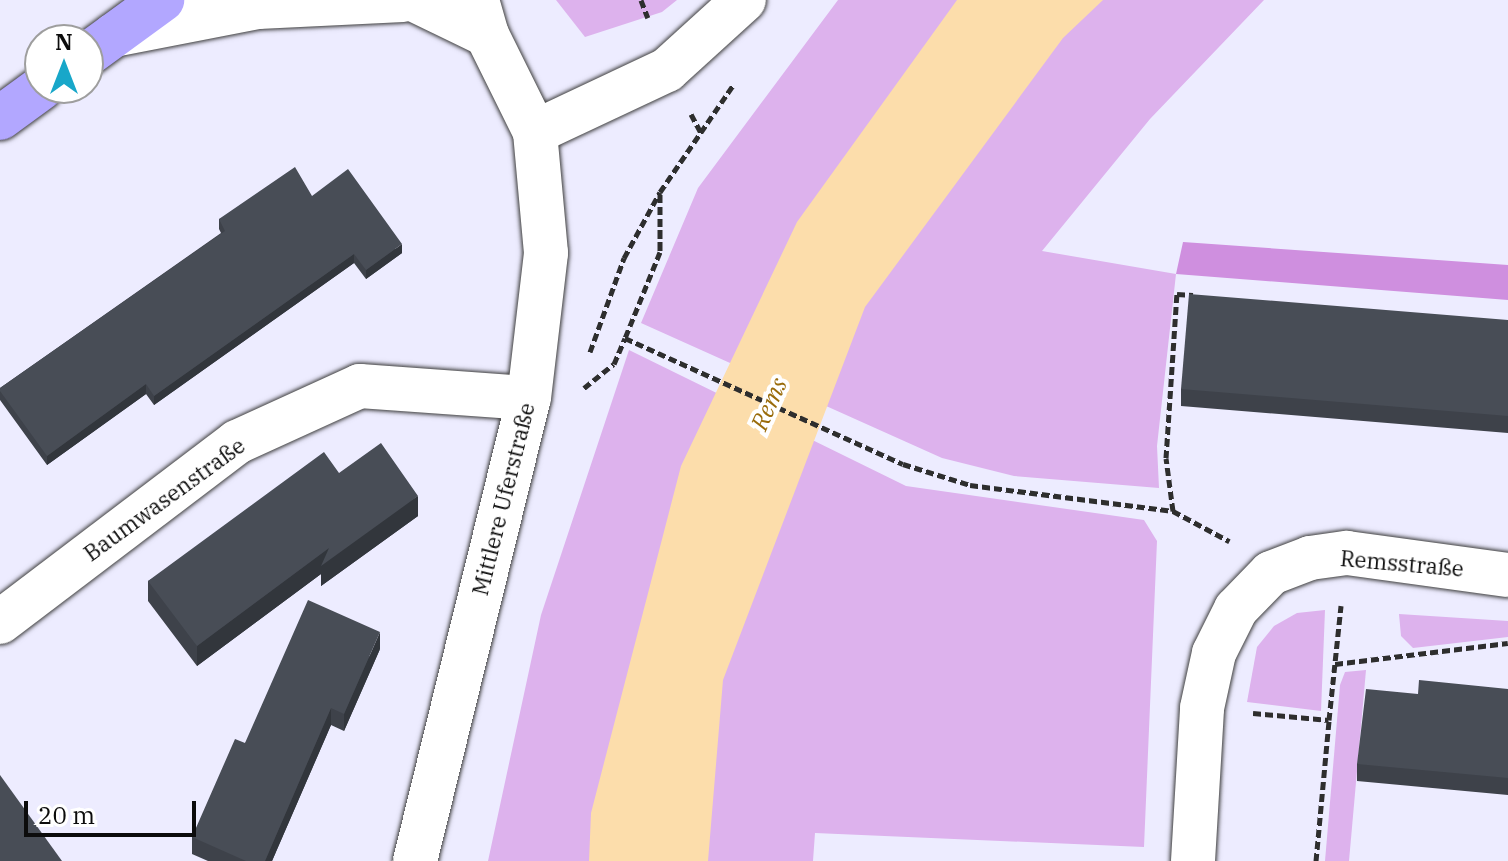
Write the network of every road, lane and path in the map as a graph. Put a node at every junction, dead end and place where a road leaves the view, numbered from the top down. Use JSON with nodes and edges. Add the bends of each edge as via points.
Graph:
{"nodes":[{"id":1,"x":162,"y":0,"type":"edge"},
{"id":2,"x":403,"y":0,"type":"edge"},
{"id":3,"x":415,"y":0,"type":"edge"},
{"id":4,"x":437,"y":0,"type":"edge"},
{"id":5,"x":744,"y":0,"type":"edge"},
{"id":6,"x":482,"y":17,"type":"edge"},
{"id":7,"x":104,"y":42,"type":"edge"},
{"id":8,"x":104,"y":43,"type":"edge"},
{"id":9,"x":24,"y":100,"type":"edge"},
{"id":10,"x":0,"y":118,"type":"edge"},
{"id":11,"x":535,"y":132,"type":"junction"},
{"id":12,"x":701,"y":133,"type":"dead end"},
{"id":13,"x":660,"y":192,"type":"junction"},
{"id":14,"x":1208,"y":297,"type":"edge"},
{"id":15,"x":625,"y":338,"type":"junction"},
{"id":16,"x":589,"y":355,"type":"dead end"},
{"id":17,"x":579,"y":383,"type":"dead end"},
{"id":18,"x":529,"y":398,"type":"junction"},
{"id":19,"x":1173,"y":511,"type":"junction"},
{"id":20,"x":1347,"y":553,"type":"junction"},
{"id":21,"x":1271,"y":573,"type":"junction"},
{"id":22,"x":1508,"y":575,"type":"edge"},
{"id":23,"x":0,"y":622,"type":"edge"},
{"id":24,"x":1508,"y":643,"type":"edge"},
{"id":25,"x":1335,"y":664,"type":"junction"},
{"id":26,"x":1202,"y":708,"type":"junction"},
{"id":27,"x":1329,"y":720,"type":"junction"},
{"id":28,"x":415,"y":861,"type":"edge"},
{"id":29,"x":1193,"y":861,"type":"edge"},
{"id":30,"x":1316,"y":861,"type":"edge"}],
"edges":[{"from":1,"to":7,"type":"main road"},
{"from":2,"to":8,"type":"street","via":[[258,7]]},
{"from":3,"to":6,"type":"street"},
{"from":4,"to":6,"type":"street","name":"Mittlere Uferstraße"},
{"from":5,"to":11,"type":"street","via":[[667,70]]},
{"from":6,"to":11,"type":"street","name":"Mittlere Uferstraße"},
{"from":9,"to":10,"type":"main road"},
{"from":11,"to":18,"type":"street","name":"Mittlere Uferstraße","via":[[546,253]]},
{"from":12,"to":13,"type":"path"},
{"from":13,"to":15,"type":"path","via":[[660,252]]},
{"from":13,"to":16,"type":"path","via":[[624,258]]},
{"from":14,"to":19,"type":"path","via":[[1177,294],[1166,458]]},
{"from":15,"to":17,"type":"path","via":[[614,364],[574,397]]},
{"from":15,"to":19,"type":"path","via":[[903,464],[970,485]]},
{"from":18,"to":23,"type":"street","name":"Baumwasenstraße","via":[[360,386],[237,442]]},
{"from":18,"to":28,"type":"street","name":"Mittlere Uferstraße"},
{"from":19,"to":21,"type":"path","via":[[1214,529]]},
{"from":20,"to":21,"type":"street","name":"Remsstraße","via":[[1310,558]]},
{"from":20,"to":22,"type":"street","name":"Remsstraße"},
{"from":20,"to":25,"type":"path"},
{"from":21,"to":26,"type":"street","name":"Remsstraße","via":[[1236,609],[1214,653]]},
{"from":24,"to":25,"type":"path"},
{"from":25,"to":27,"type":"path"},
{"from":26,"to":27,"type":"path"},
{"from":26,"to":29,"type":"street","name":"Remsstraße"},
{"from":27,"to":30,"type":"path"}]}
